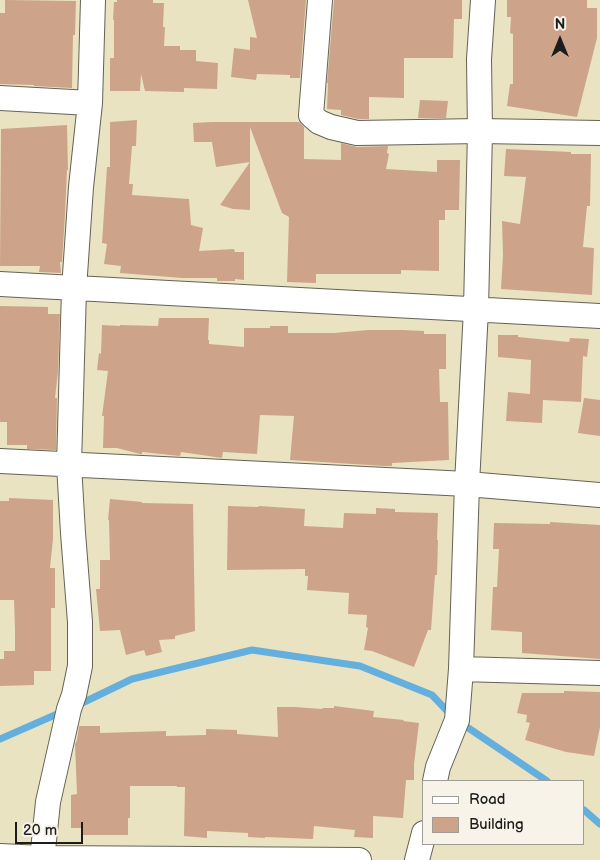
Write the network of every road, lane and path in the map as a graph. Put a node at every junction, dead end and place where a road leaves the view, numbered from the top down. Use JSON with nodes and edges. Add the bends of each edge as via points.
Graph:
{"nodes":[{"id":1,"x":93,"y":0,"type":"edge"},
{"id":2,"x":320,"y":0,"type":"edge"},
{"id":3,"x":483,"y":0,"type":"edge"},
{"id":4,"x":0,"y":98,"type":"edge"},
{"id":5,"x":90,"y":103,"type":"junction"},
{"id":6,"x":480,"y":131,"type":"junction"},
{"id":7,"x":600,"y":133,"type":"edge"},
{"id":8,"x":0,"y":284,"type":"edge"},
{"id":9,"x":74,"y":289,"type":"junction"},
{"id":10,"x":476,"y":309,"type":"junction"},
{"id":11,"x":600,"y":316,"type":"edge"},
{"id":12,"x":0,"y":461,"type":"edge"},
{"id":13,"x":69,"y":464,"type":"junction"},
{"id":14,"x":468,"y":484,"type":"junction"},
{"id":15,"x":600,"y":495,"type":"edge"},
{"id":16,"x":462,"y":669,"type":"junction"},
{"id":17,"x":600,"y":673,"type":"edge"},
{"id":18,"x":435,"y":780,"type":"edge"},
{"id":19,"x":422,"y":840,"type":"edge"},
{"id":20,"x":0,"y":856,"type":"edge"},
{"id":21,"x":42,"y":859,"type":"edge"},
{"id":22,"x":359,"y":860,"type":"edge"},
{"id":23,"x":417,"y":860,"type":"edge"}],
"edges":[{"from":1,"to":5,"type":"street"},
{"from":2,"to":6,"type":"street","via":[[311,114],[319,122],[357,133]]},
{"from":3,"to":6,"type":"street","via":[[479,59]]},
{"from":4,"to":5,"type":"street"},
{"from":5,"to":9,"type":"street"},
{"from":6,"to":7,"type":"street"},
{"from":6,"to":10,"type":"street"},
{"from":8,"to":9,"type":"street"},
{"from":9,"to":10,"type":"street"},
{"from":9,"to":13,"type":"street"},
{"from":10,"to":11,"type":"street"},
{"from":10,"to":14,"type":"street"},
{"from":12,"to":13,"type":"street"},
{"from":13,"to":14,"type":"street"},
{"from":13,"to":21,"type":"street","via":[[80,666],[48,802]]},
{"from":14,"to":15,"type":"street"},
{"from":14,"to":16,"type":"street"},
{"from":16,"to":17,"type":"street"},
{"from":16,"to":18,"type":"street","via":[[457,720]]},
{"from":19,"to":23,"type":"street"},
{"from":20,"to":21,"type":"street"},
{"from":21,"to":22,"type":"street"}]}
